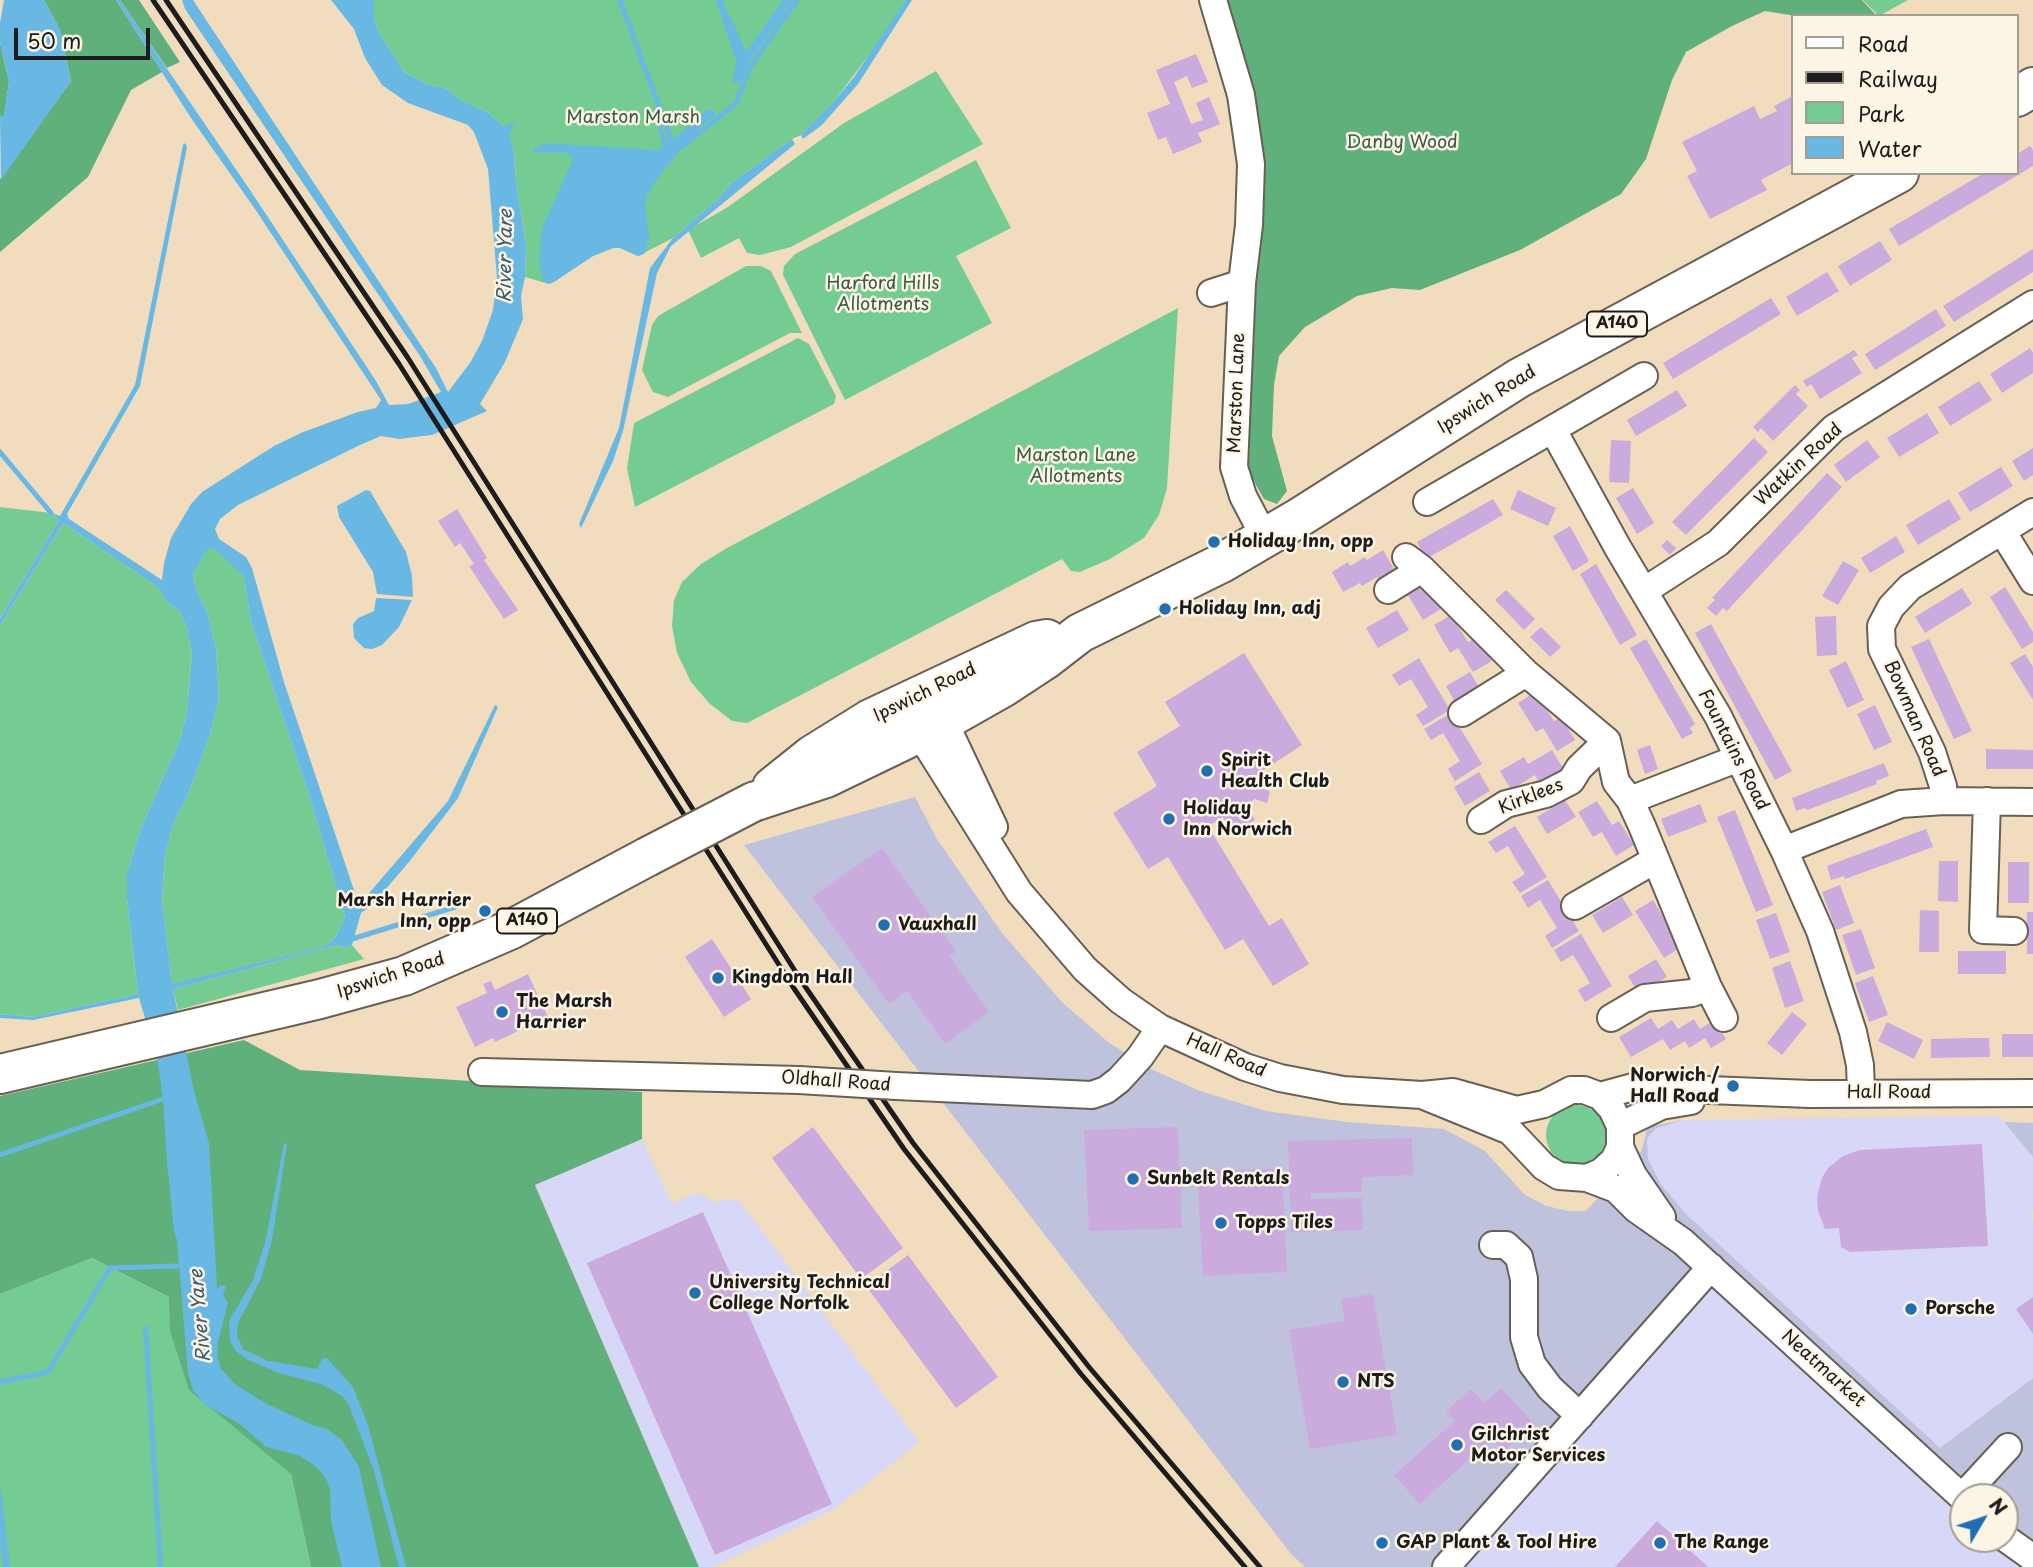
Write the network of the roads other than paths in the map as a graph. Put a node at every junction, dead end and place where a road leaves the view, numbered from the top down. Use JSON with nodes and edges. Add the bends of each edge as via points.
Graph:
{"nodes":[{"id":1,"x":1213,"y":0,"type":"edge"},
{"id":2,"x":1895,"y":175,"type":"edge"},
{"id":3,"x":1242,"y":283,"type":"junction"},
{"id":4,"x":1211,"y":293,"type":"dead end"},
{"id":5,"x":2033,"y":304,"type":"edge"},
{"id":6,"x":1644,"y":376,"type":"dead end"},
{"id":7,"x":1553,"y":430,"type":"junction"},
{"id":8,"x":1426,"y":502,"type":"dead end"},
{"id":9,"x":2033,"y":512,"type":"edge"},
{"id":10,"x":2002,"y":531,"type":"junction"},
{"id":11,"x":1265,"y":538,"type":"junction"},
{"id":12,"x":2033,"y":581,"type":"edge"},
{"id":13,"x":1388,"y":590,"type":"dead end"},
{"id":14,"x":1644,"y":591,"type":"junction"},
{"id":15,"x":1526,"y":673,"type":"junction"},
{"id":16,"x":1462,"y":713,"type":"dead end"},
{"id":17,"x":927,"y":715,"type":"junction"},
{"id":18,"x":1607,"y":741,"type":"junction"},
{"id":19,"x":1739,"y":758,"type":"junction"},
{"id":20,"x":1630,"y":800,"type":"junction"},
{"id":21,"x":1944,"y":801,"type":"junction"},
{"id":22,"x":1987,"y":801,"type":"junction"},
{"id":23,"x":753,"y":802,"type":"junction"},
{"id":24,"x":2033,"y":802,"type":"edge"},
{"id":25,"x":1481,"y":820,"type":"dead end"},
{"id":26,"x":1784,"y":850,"type":"junction"},
{"id":27,"x":1655,"y":860,"type":"junction"},
{"id":28,"x":1575,"y":906,"type":"dead end"},
{"id":29,"x":2014,"y":931,"type":"dead end"},
{"id":30,"x":1708,"y":987,"type":"junction"},
{"id":31,"x":1611,"y":1018,"type":"dead end"},
{"id":32,"x":1724,"y":1018,"type":"dead end"},
{"id":33,"x":1160,"y":1027,"type":"junction"},
{"id":34,"x":482,"y":1072,"type":"dead end"},
{"id":35,"x":0,"y":1074,"type":"edge"},
{"id":36,"x":1745,"y":1092,"type":"junction"},
{"id":37,"x":1861,"y":1093,"type":"junction"},
{"id":38,"x":2033,"y":1093,"type":"edge"},
{"id":39,"x":1422,"y":1095,"type":"junction"},
{"id":40,"x":1600,"y":1097,"type":"junction"},
{"id":41,"x":1544,"y":1104,"type":"junction"},
{"id":42,"x":1620,"y":1136,"type":"junction"},
{"id":43,"x":1535,"y":1156,"type":"junction"},
{"id":44,"x":1587,"y":1178,"type":"junction"},
{"id":45,"x":1683,"y":1242,"type":"junction"},
{"id":46,"x":1493,"y":1245,"type":"dead end"},
{"id":47,"x":1711,"y":1267,"type":"junction"},
{"id":48,"x":1580,"y":1416,"type":"junction"},
{"id":49,"x":2008,"y":1447,"type":"dead end"},
{"id":50,"x":1975,"y":1483,"type":"edge"},
{"id":51,"x":1949,"y":1485,"type":"edge"},
{"id":52,"x":1446,"y":1567,"type":"edge"}],
"edges":[{"from":1,"to":3,"type":"street","name":"Marston Lane","via":[[1241,95],[1251,164]]},
{"from":2,"to":11,"type":"highway","name":"Ipswich Road","number":"A140","via":[[1519,378]]},
{"from":3,"to":4,"type":"street"},
{"from":3,"to":11,"type":"street","name":"Marston Lane","via":[[1234,467]]},
{"from":5,"to":14,"type":"street","name":"Watkin Road","via":[[1834,428],[1718,543]]},
{"from":6,"to":7,"type":"street"},
{"from":7,"to":8,"type":"street"},
{"from":7,"to":14,"type":"street","name":"Fountains Road"},
{"from":9,"to":10,"type":"street","name":"Bowman Road"},
{"from":10,"to":12,"type":"street"},
{"from":10,"to":21,"type":"street","name":"Bowman Road","via":[[1910,587],[1881,626],[1882,649],[1933,752]]},
{"from":11,"to":17,"type":"highway","name":"Ipswich Road","number":"A140","via":[[1080,632],[1035,667]]},
{"from":13,"to":15,"type":"street","via":[[1414,563]]},
{"from":14,"to":19,"type":"street","name":"Fountains Road"},
{"from":15,"to":16,"type":"street"},
{"from":15,"to":18,"type":"street"},
{"from":17,"to":23,"type":"highway","name":"Ipswich Road","number":"A140","via":[[782,778]]},
{"from":17,"to":23,"type":"highway","name":"Ipswich Road","number":"A140","via":[[826,778]]},
{"from":17,"to":33,"type":"street","name":"Hall Road","via":[[1063,944],[1121,1001]]},
{"from":18,"to":20,"type":"street","via":[[1616,782]]},
{"from":18,"to":25,"type":"street","name":"Kirklees","via":[[1571,781],[1546,794],[1506,804]]},
{"from":19,"to":20,"type":"street"},
{"from":19,"to":26,"type":"street","name":"Fountains Road"},
{"from":20,"to":27,"type":"street"},
{"from":21,"to":22,"type":"street"},
{"from":21,"to":26,"type":"street","via":[[1901,804]]},
{"from":22,"to":24,"type":"street"},
{"from":22,"to":29,"type":"street","via":[[1971,930]]},
{"from":23,"to":35,"type":"highway","name":"Ipswich Road","number":"A140","bridge":true,"via":[[512,929],[415,972],[369,987]]},
{"from":26,"to":37,"type":"street","name":"Fountains Road","via":[[1820,931],[1853,1032]]},
{"from":27,"to":28,"type":"street"},
{"from":27,"to":30,"type":"street"},
{"from":30,"to":31,"type":"street","via":[[1645,998]]},
{"from":30,"to":32,"type":"street"},
{"from":33,"to":34,"type":"street","name":"Oldhall Road","bridge":true,"via":[[1119,1080],[1092,1095],[799,1080]]},
{"from":33,"to":39,"type":"street","name":"Hall Road","via":[[1245,1067],[1280,1078],[1343,1090]]},
{"from":36,"to":37,"type":"street","name":"Hall Road"},
{"from":36,"to":40,"type":"street","name":"Hall Road","via":[[1633,1087]]},
{"from":36,"to":42,"type":"street","name":"Hall Road","via":[[1661,1106]]},
{"from":37,"to":38,"type":"street","name":"Hall Road"},
{"from":39,"to":41,"type":"street","name":"Hall Road","via":[[1453,1092],[1517,1110]]},
{"from":39,"to":43,"type":"street","name":"Hall Road","via":[[1510,1131]]},
{"from":40,"to":41,"type":"street","name":"Hall Road","via":[[1571,1090]]},
{"from":40,"to":42,"type":"street","via":[[1612,1110]]},
{"from":41,"to":43,"type":"street","via":[[1533,1125]]},
{"from":42,"to":44,"type":"street","name":"Hall Road","via":[[1614,1160]]},
{"from":42,"to":45,"type":"street","name":"Neatmarket","via":[[1633,1175]]},
{"from":43,"to":44,"type":"street","name":"Hall Road","via":[[1559,1176]]},
{"from":44,"to":45,"type":"street","name":"Neatmarket","via":[[1616,1189]]},
{"from":45,"to":47,"type":"street","name":"Neatmarket"},
{"from":46,"to":48,"type":"street","via":[[1506,1245],[1519,1257],[1524,1279],[1524,1336],[1532,1364]]},
{"from":47,"to":48,"type":"street"},
{"from":47,"to":51,"type":"street","name":"Neatmarket"},
{"from":48,"to":52,"type":"street"},
{"from":49,"to":50,"type":"street","name":"Neatmarket"}]}
